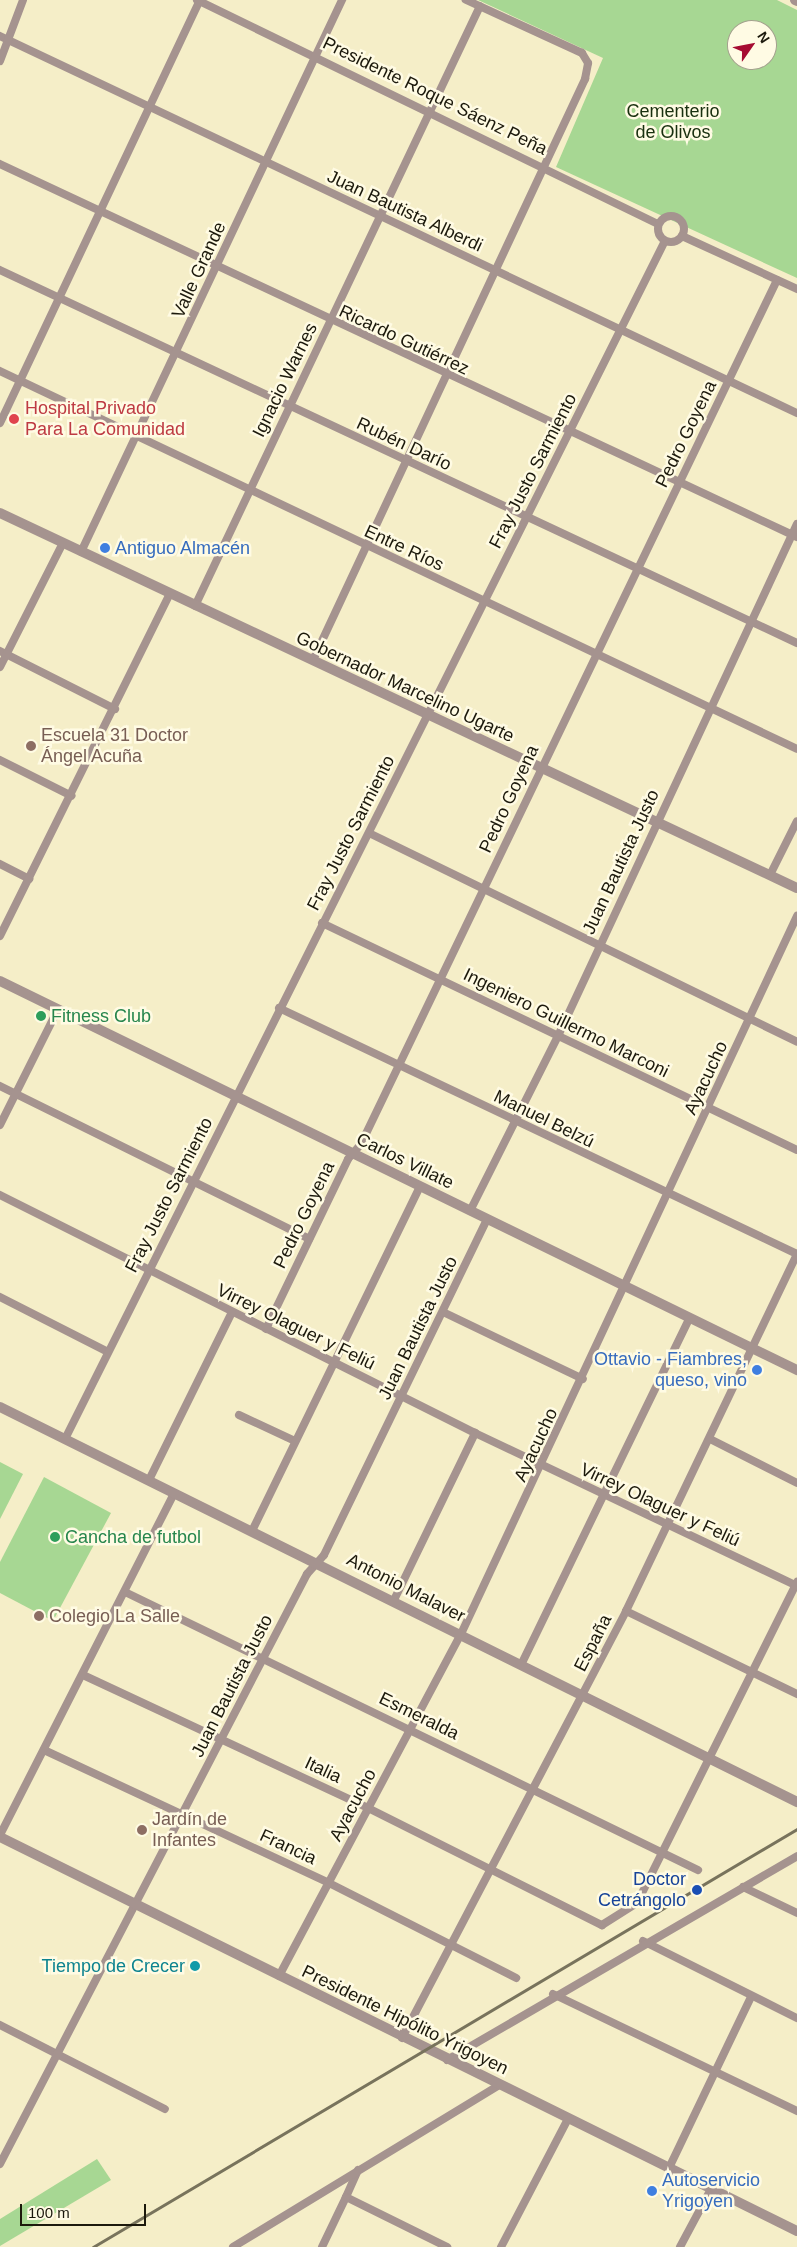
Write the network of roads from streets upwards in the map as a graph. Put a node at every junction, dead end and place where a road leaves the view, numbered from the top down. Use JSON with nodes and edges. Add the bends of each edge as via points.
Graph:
{"nodes":[{"id":1,"x":23,"y":0,"type":"edge"},
{"id":2,"x":199,"y":0,"type":"edge"},
{"id":3,"x":342,"y":0,"type":"edge"},
{"id":4,"x":466,"y":0,"type":"edge"},
{"id":5,"x":480,"y":6,"type":"junction"},
{"id":6,"x":0,"y":36,"type":"edge"},
{"id":7,"x":8,"y":40,"type":"junction"},
{"id":8,"x":314,"y":55,"type":"junction"},
{"id":9,"x":0,"y":61,"type":"edge"},
{"id":10,"x":150,"y":108,"type":"junction"},
{"id":11,"x":430,"y":111,"type":"junction"},
{"id":12,"x":267,"y":163,"type":"junction"},
{"id":13,"x":0,"y":164,"type":"edge"},
{"id":14,"x":542,"y":164,"type":"junction"},
{"id":15,"x":100,"y":213,"type":"junction"},
{"id":16,"x":380,"y":216,"type":"junction"},
{"id":17,"x":658,"y":224,"type":"junction"},
{"id":18,"x":682,"y":236,"type":"junction"},
{"id":19,"x":665,"y":241,"type":"junction"},
{"id":20,"x":216,"y":269,"type":"junction"},
{"id":21,"x":0,"y":270,"type":"edge"},
{"id":22,"x":494,"y":270,"type":"junction"},
{"id":23,"x":777,"y":280,"type":"junction"},
{"id":24,"x":797,"y":289,"type":"edge"},
{"id":25,"x":60,"y":297,"type":"junction"},
{"id":26,"x":329,"y":322,"type":"junction"},
{"id":27,"x":621,"y":330,"type":"junction"},
{"id":28,"x":176,"y":354,"type":"junction"},
{"id":29,"x":0,"y":372,"type":"edge"},
{"id":30,"x":447,"y":376,"type":"junction"},
{"id":31,"x":20,"y":381,"type":"junction"},
{"id":32,"x":728,"y":381,"type":"junction"},
{"id":33,"x":289,"y":406,"type":"junction"},
{"id":34,"x":797,"y":413,"type":"edge"},
{"id":35,"x":0,"y":423,"type":"edge"},
{"id":36,"x":569,"y":433,"type":"junction"},
{"id":37,"x":136,"y":439,"type":"junction"},
{"id":38,"x":406,"y":461,"type":"junction"},
{"id":39,"x":679,"y":484,"type":"junction"},
{"id":40,"x":248,"y":492,"type":"junction"},
{"id":41,"x":0,"y":513,"type":"edge"},
{"id":42,"x":527,"y":518,"type":"junction"},
{"id":43,"x":797,"y":524,"type":"edge"},
{"id":44,"x":795,"y":536,"type":"edge"},
{"id":45,"x":63,"y":544,"type":"junction"},
{"id":46,"x":365,"y":546,"type":"junction"},
{"id":47,"x":81,"y":552,"type":"junction"},
{"id":48,"x":637,"y":569,"type":"junction"},
{"id":49,"x":170,"y":594,"type":"junction"},
{"id":50,"x":484,"y":601,"type":"junction"},
{"id":51,"x":195,"y":606,"type":"junction"},
{"id":52,"x":752,"y":622,"type":"junction"},
{"id":53,"x":797,"y":643,"type":"edge"},
{"id":54,"x":3,"y":653,"type":"edge"},
{"id":55,"x":596,"y":654,"type":"junction"},
{"id":56,"x":313,"y":660,"type":"junction"},
{"id":57,"x":0,"y":667,"type":"edge"},
{"id":58,"x":712,"y":708,"type":"junction"},
{"id":59,"x":115,"y":709,"type":"junction"},
{"id":60,"x":427,"y":714,"type":"junction"},
{"id":61,"x":797,"y":749,"type":"edge"},
{"id":62,"x":0,"y":760,"type":"edge"},
{"id":63,"x":540,"y":769,"type":"junction"},
{"id":64,"x":72,"y":796,"type":"junction"},
{"id":65,"x":656,"y":821,"type":"junction"},
{"id":66,"x":797,"y":821,"type":"edge"},
{"id":67,"x":369,"y":833,"type":"junction"},
{"id":68,"x":0,"y":864,"type":"edge"},
{"id":69,"x":770,"y":875,"type":"junction"},
{"id":70,"x":30,"y":879,"type":"junction"},
{"id":71,"x":797,"y":888,"type":"edge"},
{"id":72,"x":483,"y":889,"type":"junction"},
{"id":73,"x":797,"y":916,"type":"edge"},
{"id":74,"x":322,"y":923,"type":"junction"},
{"id":75,"x":0,"y":936,"type":"edge"},
{"id":76,"x":598,"y":946,"type":"junction"},
{"id":77,"x":440,"y":979,"type":"junction"},
{"id":78,"x":0,"y":981,"type":"edge"},
{"id":79,"x":279,"y":1008,"type":"junction"},
{"id":80,"x":58,"y":1009,"type":"junction"},
{"id":81,"x":750,"y":1019,"type":"junction"},
{"id":82,"x":558,"y":1036,"type":"junction"},
{"id":83,"x":797,"y":1042,"type":"edge"},
{"id":84,"x":399,"y":1065,"type":"junction"},
{"id":85,"x":0,"y":1086,"type":"edge"},
{"id":86,"x":15,"y":1094,"type":"junction"},
{"id":87,"x":234,"y":1098,"type":"junction"},
{"id":88,"x":709,"y":1108,"type":"junction"},
{"id":89,"x":513,"y":1120,"type":"junction"},
{"id":90,"x":0,"y":1126,"type":"edge"},
{"id":91,"x":797,"y":1150,"type":"edge"},
{"id":92,"x":352,"y":1154,"type":"junction"},
{"id":93,"x":192,"y":1182,"type":"junction"},
{"id":94,"x":420,"y":1186,"type":"junction"},
{"id":95,"x":0,"y":1195,"type":"edge"},
{"id":96,"x":668,"y":1195,"type":"junction"},
{"id":97,"x":470,"y":1211,"type":"junction"},
{"id":98,"x":487,"y":1220,"type":"junction"},
{"id":99,"x":309,"y":1240,"type":"junction"},
{"id":100,"x":797,"y":1254,"type":"edge"},
{"id":101,"x":148,"y":1271,"type":"junction"},
{"id":102,"x":626,"y":1288,"type":"junction"},
{"id":103,"x":0,"y":1297,"type":"edge"},
{"id":104,"x":232,"y":1312,"type":"junction"},
{"id":105,"x":443,"y":1312,"type":"junction"},
{"id":106,"x":689,"y":1319,"type":"junction"},
{"id":107,"x":266,"y":1329,"type":"junction"},
{"id":108,"x":751,"y":1347,"type":"junction"},
{"id":109,"x":108,"y":1352,"type":"junction"},
{"id":110,"x":333,"y":1363,"type":"junction"},
{"id":111,"x":797,"y":1370,"type":"edge"},
{"id":112,"x":583,"y":1379,"type":"junction"},
{"id":113,"x":403,"y":1396,"type":"junction"},
{"id":114,"x":0,"y":1407,"type":"edge"},
{"id":115,"x":239,"y":1415,"type":"dead end"},
{"id":116,"x":475,"y":1433,"type":"junction"},
{"id":117,"x":65,"y":1439,"type":"junction"},
{"id":118,"x":710,"y":1439,"type":"junction"},
{"id":119,"x":295,"y":1441,"type":"junction"},
{"id":120,"x":543,"y":1466,"type":"junction"},
{"id":121,"x":149,"y":1480,"type":"junction"},
{"id":122,"x":797,"y":1483,"type":"edge"},
{"id":123,"x":174,"y":1493,"type":"junction"},
{"id":124,"x":603,"y":1494,"type":"junction"},
{"id":125,"x":668,"y":1525,"type":"junction"},
{"id":126,"x":252,"y":1531,"type":"junction"},
{"id":127,"x":317,"y":1562,"type":"junction"},
{"id":128,"x":796,"y":1585,"type":"edge"},
{"id":129,"x":125,"y":1592,"type":"junction"},
{"id":130,"x":394,"y":1600,"type":"junction"},
{"id":131,"x":626,"y":1611,"type":"junction"},
{"id":132,"x":461,"y":1634,"type":"junction"},
{"id":133,"x":262,"y":1660,"type":"junction"},
{"id":134,"x":521,"y":1665,"type":"junction"},
{"id":135,"x":752,"y":1672,"type":"junction"},
{"id":136,"x":83,"y":1674,"type":"junction"},
{"id":137,"x":797,"y":1694,"type":"edge"},
{"id":138,"x":583,"y":1696,"type":"junction"},
{"id":139,"x":411,"y":1727,"type":"junction"},
{"id":140,"x":222,"y":1739,"type":"junction"},
{"id":141,"x":44,"y":1750,"type":"junction"},
{"id":142,"x":708,"y":1757,"type":"junction"},
{"id":143,"x":532,"y":1790,"type":"junction"},
{"id":144,"x":797,"y":1802,"type":"edge"},
{"id":145,"x":368,"y":1808,"type":"junction"},
{"id":146,"x":184,"y":1814,"type":"junction"},
{"id":147,"x":0,"y":1836,"type":"edge"},
{"id":148,"x":663,"y":1854,"type":"junction"},
{"id":149,"x":797,"y":1856,"type":"edge"},
{"id":150,"x":698,"y":1870,"type":"dead end"},
{"id":151,"x":490,"y":1871,"type":"junction"},
{"id":152,"x":329,"y":1883,"type":"junction"},
{"id":153,"x":743,"y":1887,"type":"junction"},
{"id":154,"x":138,"y":1906,"type":"junction"},
{"id":155,"x":797,"y":1913,"type":"edge"},
{"id":156,"x":643,"y":1941,"type":"junction"},
{"id":157,"x":450,"y":1946,"type":"junction"},
{"id":158,"x":279,"y":1976,"type":"junction"},
{"id":159,"x":516,"y":1978,"type":"dead end"},
{"id":160,"x":553,"y":1994,"type":"junction"},
{"id":161,"x":751,"y":1997,"type":"junction"},
{"id":162,"x":797,"y":2018,"type":"edge"},
{"id":163,"x":0,"y":2025,"type":"edge"},
{"id":164,"x":402,"y":2038,"type":"junction"},
{"id":165,"x":58,"y":2054,"type":"junction"},
{"id":166,"x":447,"y":2060,"type":"junction"},
{"id":167,"x":714,"y":2071,"type":"junction"},
{"id":168,"x":499,"y":2085,"type":"junction"},
{"id":169,"x":165,"y":2109,"type":"dead end"},
{"id":170,"x":797,"y":2111,"type":"edge"},
{"id":171,"x":568,"y":2119,"type":"junction"},
{"id":172,"x":0,"y":2164,"type":"edge"},
{"id":173,"x":668,"y":2168,"type":"junction"},
{"id":174,"x":358,"y":2170,"type":"junction"},
{"id":175,"x":711,"y":2189,"type":"junction"},
{"id":176,"x":346,"y":2197,"type":"junction"},
{"id":177,"x":797,"y":2231,"type":"edge"},
{"id":178,"x":233,"y":2247,"type":"edge"},
{"id":179,"x":322,"y":2247,"type":"edge"},
{"id":180,"x":447,"y":2247,"type":"edge"},
{"id":181,"x":501,"y":2247,"type":"edge"},
{"id":182,"x":680,"y":2247,"type":"edge"}],
"edges":[{"from":1,"to":7,"type":"street"},
{"from":2,"to":8,"type":"street","name":"Presidente Roque Sáenz Peña"},
{"from":2,"to":10,"type":"street"},
{"from":3,"to":8,"type":"street","name":"Valle Grande"},
{"from":4,"to":5,"type":"street"},
{"from":5,"to":11,"type":"street","name":"Ignacio Warnes"},
{"from":5,"to":14,"type":"street","via":[[582,54],[588,64],[585,79]]},
{"from":6,"to":7,"type":"street","name":"Juan Bautista Alberdi"},
{"from":7,"to":9,"type":"street"},
{"from":7,"to":10,"type":"street","name":"Juan Bautista Alberdi"},
{"from":8,"to":11,"type":"street","name":"Presidente Roque Sáenz Peña"},
{"from":8,"to":12,"type":"street","name":"Valle Grande"},
{"from":10,"to":12,"type":"street","name":"Juan Bautista Alberdi"},
{"from":10,"to":15,"type":"street"},
{"from":11,"to":14,"type":"street","name":"Presidente Roque Sáenz Peña"},
{"from":11,"to":16,"type":"street","name":"Ignacio Warnes"},
{"from":12,"to":16,"type":"street","name":"Juan Bautista Alberdi"},
{"from":12,"to":20,"type":"street","name":"Valle Grande"},
{"from":13,"to":15,"type":"street","name":"Ricardo Gutiérrez"},
{"from":14,"to":17,"type":"street","name":"Presidente Roque Sáenz Peña"},
{"from":14,"to":22,"type":"street"},
{"from":15,"to":20,"type":"street","name":"Ricardo Gutiérrez"},
{"from":15,"to":25,"type":"street"},
{"from":16,"to":22,"type":"street","name":"Juan Bautista Alberdi"},
{"from":16,"to":26,"type":"street","name":"Ignacio Warnes"},
{"from":17,"to":18,"type":"street","via":[[664,218],[677,217],[683,223]]},
{"from":17,"to":19,"type":"street","via":[[659,236]]},
{"from":18,"to":19,"type":"street","via":[[673,242]]},
{"from":18,"to":23,"type":"street"},
{"from":19,"to":27,"type":"street","name":"Fray Justo Sarmiento"},
{"from":20,"to":26,"type":"street","name":"Ricardo Gutiérrez"},
{"from":20,"to":28,"type":"street","name":"Valle Grande"},
{"from":21,"to":25,"type":"street","name":"Rubén Darío"},
{"from":22,"to":27,"type":"street","name":"Juan Bautista Alberdi"},
{"from":22,"to":30,"type":"street"},
{"from":23,"to":24,"type":"street"},
{"from":23,"to":32,"type":"street","name":"Pedro Goyena"},
{"from":25,"to":28,"type":"street","name":"Rubén Darío"},
{"from":25,"to":31,"type":"street"},
{"from":26,"to":30,"type":"street","name":"Ricardo Gutiérrez"},
{"from":26,"to":33,"type":"street","name":"Ignacio Warnes"},
{"from":27,"to":32,"type":"street","name":"Juan Bautista Alberdi"},
{"from":27,"to":36,"type":"street","name":"Fray Justo Sarmiento"},
{"from":28,"to":33,"type":"street","name":"Rubén Darío"},
{"from":28,"to":37,"type":"street","name":"Valle Grande"},
{"from":29,"to":31,"type":"street","name":"Entre Ríos"},
{"from":30,"to":36,"type":"street","name":"Ricardo Gutiérrez"},
{"from":30,"to":38,"type":"street"},
{"from":31,"to":35,"type":"street"},
{"from":31,"to":37,"type":"street","name":"Entre Ríos"},
{"from":32,"to":34,"type":"street","name":"Juan Bautista Alberdi"},
{"from":32,"to":39,"type":"street","name":"Pedro Goyena"},
{"from":33,"to":38,"type":"street","name":"Rubén Darío"},
{"from":33,"to":40,"type":"street","name":"Ignacio Warnes"},
{"from":36,"to":39,"type":"street","name":"Ricardo Gutiérrez"},
{"from":36,"to":42,"type":"street","name":"Fray Justo Sarmiento"},
{"from":37,"to":40,"type":"street","name":"Entre Ríos"},
{"from":37,"to":47,"type":"street","name":"Valle Grande"},
{"from":38,"to":42,"type":"street","name":"Rubén Darío"},
{"from":38,"to":46,"type":"street"},
{"from":39,"to":44,"type":"street","name":"Ricardo Gutiérrez"},
{"from":39,"to":48,"type":"street","name":"Pedro Goyena"},
{"from":40,"to":46,"type":"street","name":"Entre Ríos"},
{"from":40,"to":51,"type":"street","name":"Ignacio Warnes"},
{"from":41,"to":45,"type":"street","name":"Gobernador Marcelino Ugarte"},
{"from":42,"to":48,"type":"street","name":"Rubén Darío"},
{"from":42,"to":50,"type":"street","name":"Fray Justo Sarmiento"},
{"from":43,"to":44,"type":"street","name":"Juan Bautista Justo"},
{"from":44,"to":52,"type":"street","name":"Juan Bautista Justo"},
{"from":45,"to":47,"type":"street","name":"Gobernador Marcelino Ugarte"},
{"from":45,"to":54,"type":"street"},
{"from":46,"to":50,"type":"street","name":"Entre Ríos"},
{"from":46,"to":56,"type":"street"},
{"from":47,"to":49,"type":"street","name":"Gobernador Marcelino Ugarte"},
{"from":48,"to":52,"type":"street","name":"Rubén Darío"},
{"from":48,"to":55,"type":"street","name":"Pedro Goyena"},
{"from":49,"to":51,"type":"street","name":"Gobernador Marcelino Ugarte"},
{"from":49,"to":59,"type":"street"},
{"from":50,"to":55,"type":"street","name":"Entre Ríos"},
{"from":50,"to":60,"type":"street","name":"Fray Justo Sarmiento"},
{"from":51,"to":56,"type":"street","name":"Gobernador Marcelino Ugarte"},
{"from":52,"to":53,"type":"street","name":"Rubén Darío"},
{"from":52,"to":58,"type":"street","name":"Juan Bautista Justo"},
{"from":54,"to":57,"type":"street"},
{"from":54,"to":59,"type":"street"},
{"from":55,"to":58,"type":"street","name":"Entre Ríos"},
{"from":55,"to":63,"type":"street","name":"Pedro Goyena"},
{"from":56,"to":60,"type":"street","name":"Gobernador Marcelino Ugarte"},
{"from":58,"to":61,"type":"street","name":"Entre Ríos"},
{"from":58,"to":65,"type":"street","name":"Juan Bautista Justo"},
{"from":59,"to":64,"type":"street"},
{"from":60,"to":63,"type":"street","name":"Gobernador Marcelino Ugarte"},
{"from":60,"to":67,"type":"street","name":"Fray Justo Sarmiento"},
{"from":62,"to":64,"type":"street"},
{"from":63,"to":65,"type":"street","name":"Gobernador Marcelino Ugarte"},
{"from":63,"to":72,"type":"street","name":"Pedro Goyena"},
{"from":64,"to":70,"type":"street"},
{"from":65,"to":69,"type":"street","name":"Gobernador Marcelino Ugarte"},
{"from":65,"to":76,"type":"street","name":"Juan Bautista Justo"},
{"from":66,"to":69,"type":"street"},
{"from":67,"to":72,"type":"street"},
{"from":67,"to":74,"type":"street","name":"Fray Justo Sarmiento"},
{"from":68,"to":70,"type":"street"},
{"from":69,"to":71,"type":"street","name":"Gobernador Marcelino Ugarte"},
{"from":70,"to":75,"type":"street"},
{"from":72,"to":76,"type":"street"},
{"from":72,"to":77,"type":"street","name":"Pedro Goyena"},
{"from":73,"to":81,"type":"street","name":"Ayacucho"},
{"from":74,"to":77,"type":"street","name":"Ingeniero Guillermo Marconi"},
{"from":74,"to":79,"type":"street","name":"Fray Justo Sarmiento"},
{"from":76,"to":81,"type":"street"},
{"from":76,"to":82,"type":"street","name":"Juan Bautista Justo"},
{"from":77,"to":82,"type":"street","name":"Ingeniero Guillermo Marconi"},
{"from":77,"to":84,"type":"street","name":"Pedro Goyena"},
{"from":78,"to":80,"type":"street","name":"Carlos Villate"},
{"from":79,"to":84,"type":"street","name":"Manuel Belzú"},
{"from":79,"to":87,"type":"street","name":"Fray Justo Sarmiento"},
{"from":80,"to":86,"type":"street"},
{"from":80,"to":87,"type":"street","name":"Carlos Villate"},
{"from":81,"to":83,"type":"street"},
{"from":81,"to":88,"type":"street","name":"Ayacucho"},
{"from":82,"to":88,"type":"street","name":"Ingeniero Guillermo Marconi"},
{"from":82,"to":89,"type":"street","name":"Juan Bautista Justo"},
{"from":84,"to":89,"type":"street","name":"Manuel Belzú"},
{"from":84,"to":92,"type":"street","name":"Pedro Goyena"},
{"from":85,"to":86,"type":"street"},
{"from":86,"to":90,"type":"street"},
{"from":86,"to":93,"type":"street"},
{"from":87,"to":92,"type":"street","name":"Carlos Villate"},
{"from":87,"to":93,"type":"street","name":"Fray Justo Sarmiento"},
{"from":88,"to":91,"type":"street","name":"Ingeniero Guillermo Marconi"},
{"from":88,"to":96,"type":"street","name":"Ayacucho"},
{"from":89,"to":96,"type":"street","name":"Manuel Belzú"},
{"from":89,"to":97,"type":"street","name":"Juan Bautista Justo"},
{"from":92,"to":94,"type":"street","name":"Carlos Villate"},
{"from":92,"to":99,"type":"street","name":"Pedro Goyena"},
{"from":93,"to":99,"type":"street"},
{"from":93,"to":101,"type":"street","name":"Fray Justo Sarmiento"},
{"from":94,"to":97,"type":"street","name":"Carlos Villate"},
{"from":94,"to":110,"type":"street"},
{"from":95,"to":101,"type":"street","name":"Virrey Olaguer y Feliú"},
{"from":96,"to":100,"type":"street","name":"Manuel Belzú"},
{"from":96,"to":102,"type":"street","name":"Ayacucho"},
{"from":97,"to":98,"type":"street","name":"Carlos Villate"},
{"from":98,"to":102,"type":"street","name":"Carlos Villate"},
{"from":98,"to":105,"type":"street","name":"Juan Bautista Justo"},
{"from":99,"to":107,"type":"street","name":"Pedro Goyena"},
{"from":100,"to":108,"type":"street","name":"España"},
{"from":101,"to":104,"type":"street","name":"Virrey Olaguer y Feliú"},
{"from":101,"to":109,"type":"street","name":"Fray Justo Sarmiento"},
{"from":102,"to":106,"type":"street","name":"Carlos Villate"},
{"from":102,"to":112,"type":"street","name":"Ayacucho"},
{"from":103,"to":109,"type":"street"},
{"from":104,"to":107,"type":"street","name":"Virrey Olaguer y Feliú"},
{"from":104,"to":121,"type":"street"},
{"from":105,"to":112,"type":"street"},
{"from":105,"to":113,"type":"street","name":"Juan Bautista Justo"},
{"from":106,"to":108,"type":"street","name":"Carlos Villate"},
{"from":106,"to":124,"type":"street"},
{"from":107,"to":110,"type":"street","name":"Virrey Olaguer y Feliú"},
{"from":108,"to":111,"type":"street","name":"Carlos Villate"},
{"from":108,"to":118,"type":"street","name":"España"},
{"from":109,"to":117,"type":"street","name":"Fray Justo Sarmiento"},
{"from":110,"to":113,"type":"street","name":"Virrey Olaguer y Feliú"},
{"from":110,"to":119,"type":"street"},
{"from":112,"to":120,"type":"street","name":"Ayacucho"},
{"from":113,"to":116,"type":"street","name":"Virrey Olaguer y Feliú"},
{"from":113,"to":127,"type":"street","name":"Juan Bautista Justo"},
{"from":114,"to":117,"type":"street","name":"Antonio Malaver"},
{"from":115,"to":119,"type":"street"},
{"from":116,"to":120,"type":"street","name":"Virrey Olaguer y Feliú"},
{"from":116,"to":130,"type":"street"},
{"from":117,"to":121,"type":"street","name":"Antonio Malaver"},
{"from":118,"to":122,"type":"street"},
{"from":118,"to":125,"type":"street","name":"España"},
{"from":119,"to":126,"type":"street"},
{"from":120,"to":124,"type":"street","name":"Virrey Olaguer y Feliú"},
{"from":120,"to":132,"type":"street","name":"Ayacucho"},
{"from":121,"to":123,"type":"street","name":"Antonio Malaver"},
{"from":123,"to":126,"type":"street","name":"Antonio Malaver"},
{"from":123,"to":129,"type":"street"},
{"from":124,"to":125,"type":"street","name":"Virrey Olaguer y Feliú"},
{"from":124,"to":134,"type":"street"},
{"from":125,"to":128,"type":"street","name":"Virrey Olaguer y Feliú"},
{"from":125,"to":131,"type":"street","name":"España"},
{"from":126,"to":127,"type":"street","name":"Antonio Malaver"},
{"from":127,"to":130,"type":"street","name":"Antonio Malaver"},
{"from":127,"to":133,"type":"street","name":"Juan Bautista Justo"},
{"from":128,"to":135,"type":"street"},
{"from":129,"to":133,"type":"street","name":"Esmeralda"},
{"from":129,"to":136,"type":"street"},
{"from":130,"to":132,"type":"street","name":"Antonio Malaver"},
{"from":131,"to":135,"type":"street"},
{"from":131,"to":138,"type":"street","name":"España"},
{"from":132,"to":134,"type":"street","name":"Antonio Malaver"},
{"from":132,"to":139,"type":"street","name":"Ayacucho"},
{"from":133,"to":139,"type":"street","name":"Esmeralda"},
{"from":133,"to":140,"type":"street","name":"Juan Bautista Justo"},
{"from":134,"to":138,"type":"street","name":"Antonio Malaver"},
{"from":135,"to":137,"type":"street"},
{"from":135,"to":142,"type":"street"},
{"from":136,"to":140,"type":"street","name":"Italia"},
{"from":136,"to":141,"type":"street"},
{"from":138,"to":142,"type":"street","name":"Antonio Malaver"},
{"from":138,"to":143,"type":"street","name":"España"},
{"from":139,"to":143,"type":"street","name":"Esmeralda"},
{"from":139,"to":145,"type":"street","name":"Ayacucho"},
{"from":140,"to":145,"type":"street","name":"Italia"},
{"from":140,"to":146,"type":"street","name":"Juan Bautista Justo"},
{"from":141,"to":146,"type":"street","name":"Francia"},
{"from":141,"to":147,"type":"street"},
{"from":142,"to":144,"type":"street","name":"Antonio Malaver"},
{"from":142,"to":148,"type":"street"},
{"from":143,"to":148,"type":"street","name":"Esmeralda"},
{"from":143,"to":151,"type":"street","name":"España"},
{"from":145,"to":151,"type":"street","name":"Italia"},
{"from":145,"to":152,"type":"street","name":"Ayacucho"},
{"from":146,"to":152,"type":"street","name":"Francia"},
{"from":146,"to":154,"type":"street","name":"Juan Bautista Justo"},
{"from":147,"to":154,"type":"street","name":"Presidente Hipólito Yrigoyen"},
{"from":148,"to":150,"type":"street","name":"Esmeralda"},
{"from":148,"to":151,"type":"street","name":"Italia","via":[[637,1903],[602,1925]]},
{"from":149,"to":153,"type":"street"},
{"from":151,"to":157,"type":"street","name":"España"},
{"from":152,"to":157,"type":"street","name":"Francia"},
{"from":152,"to":158,"type":"street","name":"Ayacucho"},
{"from":153,"to":155,"type":"street"},
{"from":153,"to":156,"type":"street"},
{"from":154,"to":158,"type":"street","name":"Presidente Hipólito Yrigoyen"},
{"from":154,"to":165,"type":"street","name":"Juan Bautista Justo"},
{"from":156,"to":160,"type":"street"},
{"from":156,"to":161,"type":"street"},
{"from":157,"to":159,"type":"street","name":"Francia"},
{"from":157,"to":164,"type":"street","name":"España"},
{"from":158,"to":164,"type":"street","name":"Presidente Hipólito Yrigoyen"},
{"from":160,"to":166,"type":"street"},
{"from":160,"to":167,"type":"street"},
{"from":161,"to":162,"type":"street"},
{"from":161,"to":167,"type":"street"},
{"from":163,"to":165,"type":"street"},
{"from":164,"to":166,"type":"street","name":"Presidente Hipólito Yrigoyen"},
{"from":165,"to":169,"type":"street"},
{"from":165,"to":172,"type":"street","name":"Juan Bautista Justo"},
{"from":166,"to":168,"type":"street","name":"Presidente Hipólito Yrigoyen"},
{"from":167,"to":170,"type":"street"},
{"from":167,"to":173,"type":"street"},
{"from":168,"to":171,"type":"street","name":"Presidente Hipólito Yrigoyen"},
{"from":168,"to":174,"type":"street"},
{"from":171,"to":173,"type":"street","name":"Presidente Hipólito Yrigoyen"},
{"from":171,"to":181,"type":"street"},
{"from":173,"to":175,"type":"street","name":"Presidente Hipólito Yrigoyen"},
{"from":174,"to":176,"type":"street"},
{"from":174,"to":178,"type":"street"},
{"from":175,"to":177,"type":"street","name":"Presidente Hipólito Yrigoyen"},
{"from":175,"to":182,"type":"street"},
{"from":176,"to":179,"type":"street"},
{"from":176,"to":180,"type":"street"}]}
